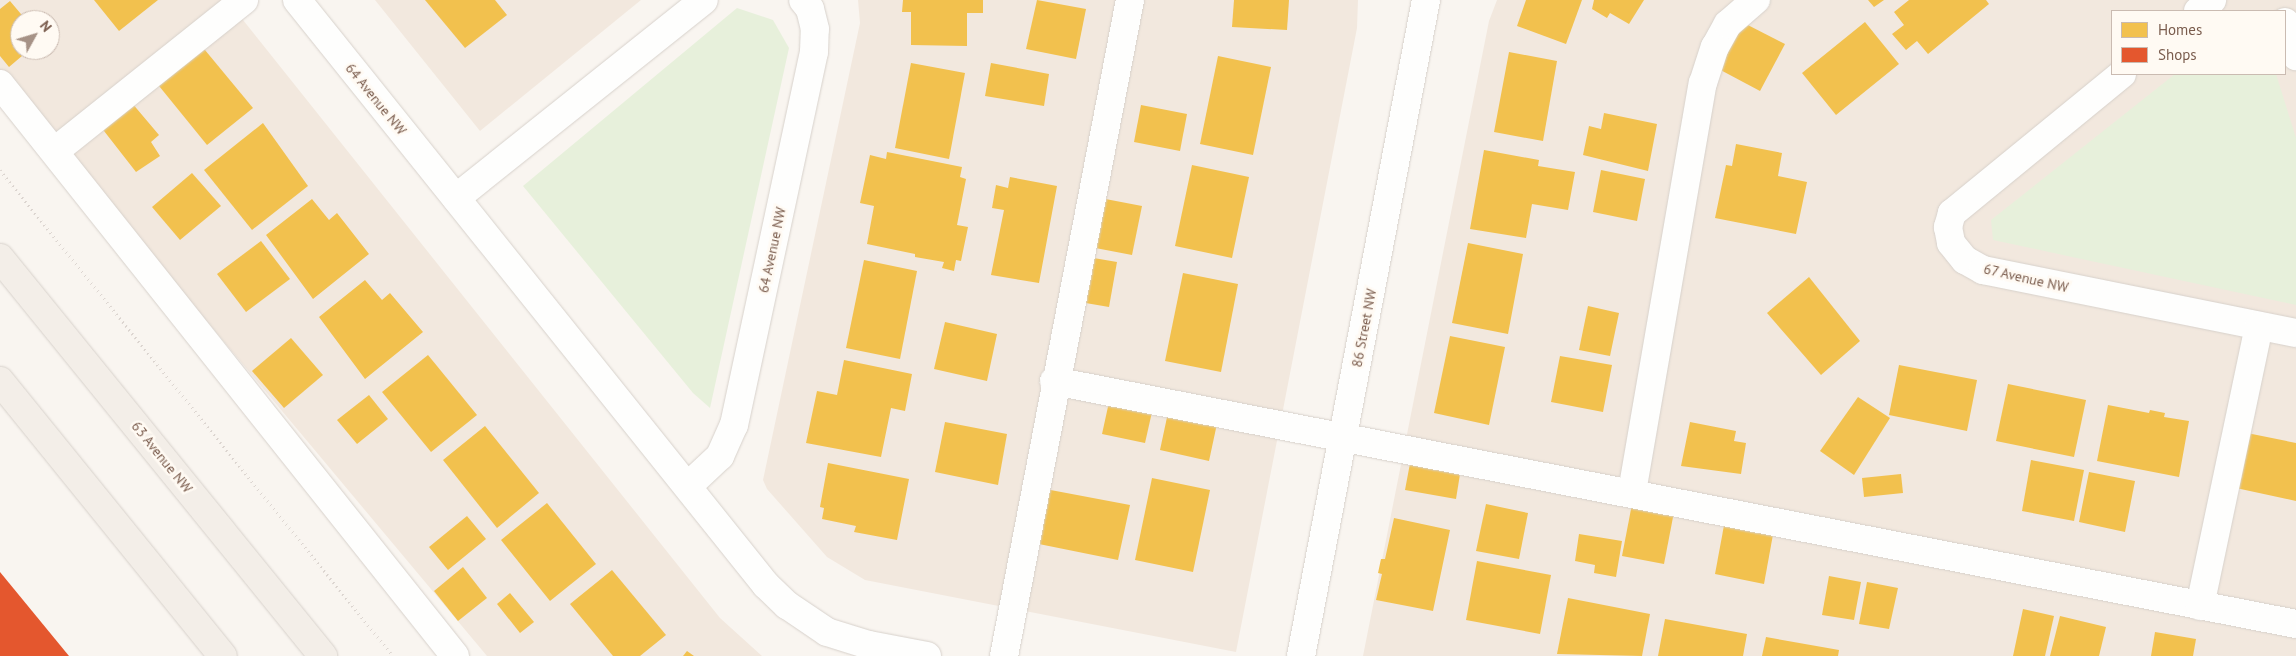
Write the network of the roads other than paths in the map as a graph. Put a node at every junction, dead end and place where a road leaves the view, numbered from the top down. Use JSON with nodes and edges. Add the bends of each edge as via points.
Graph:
{"nodes":[{"id":1,"x":244,"y":0,"type":"edge"},
{"id":2,"x":297,"y":0,"type":"edge"},
{"id":3,"x":704,"y":0,"type":"edge"},
{"id":4,"x":803,"y":0,"type":"edge"},
{"id":5,"x":1130,"y":0,"type":"edge"},
{"id":6,"x":1426,"y":0,"type":"edge"},
{"id":7,"x":1756,"y":0,"type":"edge"},
{"id":8,"x":2212,"y":0,"type":"edge"},
{"id":9,"x":2199,"y":10,"type":"edge"},
{"id":10,"x":2286,"y":25,"type":"edge"},
{"id":11,"x":2296,"y":56,"type":"edge"},
{"id":12,"x":2121,"y":75,"type":"edge"},
{"id":13,"x":0,"y":84,"type":"edge"},
{"id":14,"x":55,"y":151,"type":"junction"},
{"id":15,"x":456,"y":198,"type":"junction"},
{"id":16,"x":0,"y":258,"type":"edge"},
{"id":17,"x":2259,"y":326,"type":"junction"},
{"id":18,"x":2296,"y":333,"type":"edge"},
{"id":19,"x":0,"y":381,"type":"edge"},
{"id":20,"x":1054,"y":381,"type":"junction"},
{"id":21,"x":1343,"y":437,"type":"junction"},
{"id":22,"x":688,"y":486,"type":"junction"},
{"id":23,"x":1632,"y":492,"type":"junction"},
{"id":24,"x":2200,"y":606,"type":"junction"},
{"id":25,"x":2296,"y":624,"type":"edge"},
{"id":26,"x":204,"y":645,"type":"edge"},
{"id":27,"x":223,"y":656,"type":"edge"},
{"id":28,"x":323,"y":656,"type":"edge"},
{"id":29,"x":455,"y":656,"type":"edge"},
{"id":30,"x":927,"y":656,"type":"edge"},
{"id":31,"x":1004,"y":656,"type":"edge"},
{"id":32,"x":1301,"y":656,"type":"edge"}],
"edges":[{"from":1,"to":14,"type":"street"},
{"from":2,"to":15,"type":"street","name":"64 Avenue NW"},
{"from":3,"to":15,"type":"street"},
{"from":4,"to":22,"type":"street","name":"64 Avenue NW","via":[[810,9],[815,29],[814,52],[734,425],[720,456]]},
{"from":5,"to":20,"type":"street"},
{"from":6,"to":21,"type":"street","name":"86 Street NW"},
{"from":7,"to":23,"type":"street","via":[[1728,24],[1715,47],[1703,83]]},
{"from":8,"to":9,"type":"street"},
{"from":10,"to":11,"type":"street"},
{"from":12,"to":17,"type":"street","name":"67 Avenue NW","via":[[1952,213],[1948,226],[1952,243],[1965,260],[1983,270]]},
{"from":13,"to":14,"type":"street"},
{"from":14,"to":29,"type":"street"},
{"from":15,"to":22,"type":"street","name":"64 Avenue NW"},
{"from":16,"to":28,"type":"main road","name":"63 Avenue NW"},
{"from":17,"to":18,"type":"street","name":"67 Avenue NW"},
{"from":17,"to":24,"type":"street"},
{"from":19,"to":26,"type":"main road"},
{"from":20,"to":21,"type":"street"},
{"from":20,"to":31,"type":"street"},
{"from":21,"to":23,"type":"street"},
{"from":21,"to":32,"type":"street","name":"86 Street NW"},
{"from":22,"to":30,"type":"street","name":"64 Avenue NW","via":[[766,585],[788,606],[827,632]]},
{"from":23,"to":24,"type":"street"},
{"from":24,"to":25,"type":"street"},
{"from":26,"to":27,"type":"main road"}]}
